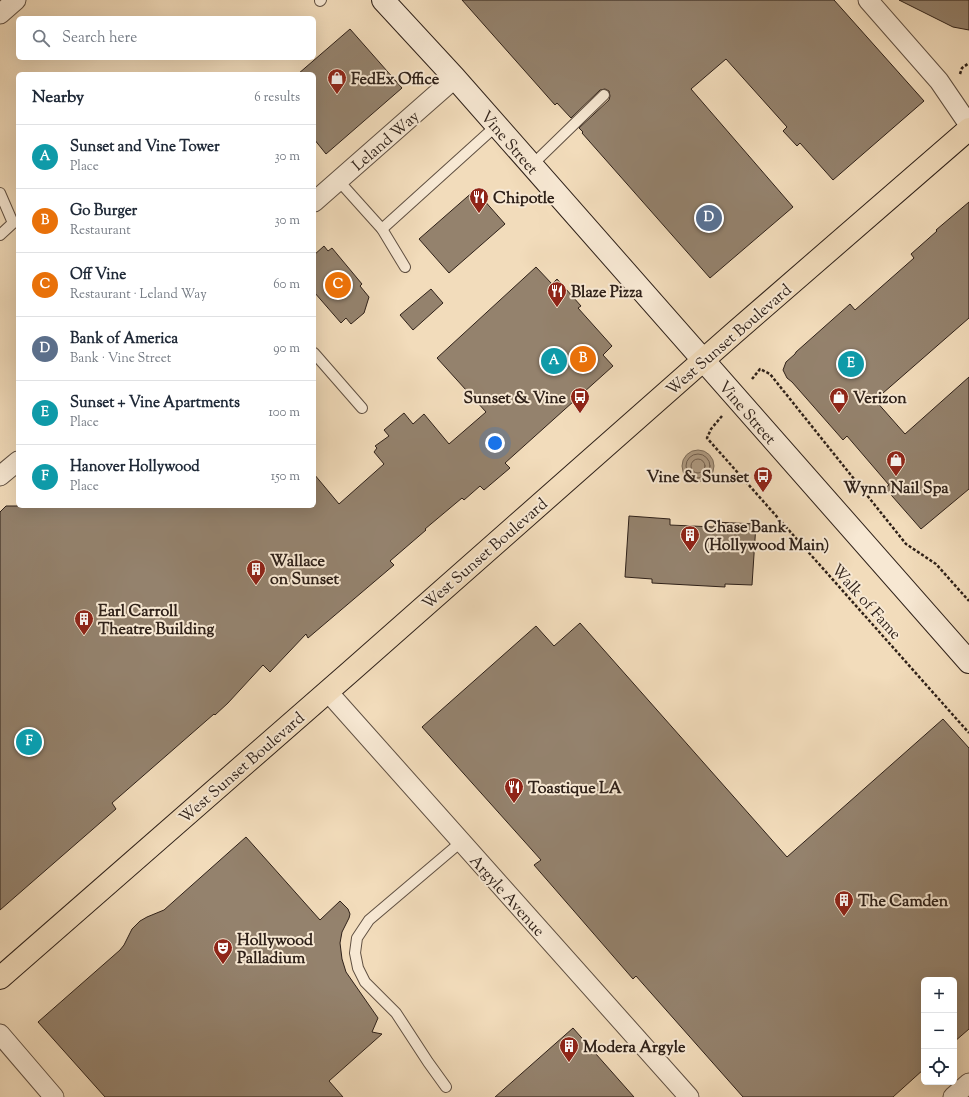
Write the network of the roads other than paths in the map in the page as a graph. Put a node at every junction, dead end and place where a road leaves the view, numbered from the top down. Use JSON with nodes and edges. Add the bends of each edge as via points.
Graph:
{"nodes":[{"id":1,"x":16,"y":0,"type":"edge"},
{"id":2,"x":384,"y":0,"type":"edge"},
{"id":3,"x":868,"y":0,"type":"edge"},
{"id":4,"x":0,"y":14,"type":"edge"},
{"id":5,"x":455,"y":78,"type":"junction"},
{"id":6,"x":604,"y":95,"type":"dead end"},
{"id":7,"x":969,"y":125,"type":"edge"},
{"id":8,"x":496,"y":126,"type":"junction"},
{"id":9,"x":969,"y":129,"type":"edge"},
{"id":10,"x":531,"y":166,"type":"junction"},
{"id":11,"x":338,"y":180,"type":"junction"},
{"id":12,"x":0,"y":193,"type":"edge"},
{"id":13,"x":316,"y":200,"type":"edge"},
{"id":14,"x":382,"y":230,"type":"junction"},
{"id":15,"x":0,"y":235,"type":"edge"},
{"id":16,"x":405,"y":267,"type":"dead end"},
{"id":17,"x":316,"y":355,"type":"edge"},
{"id":18,"x":704,"y":360,"type":"junction"},
{"id":19,"x":362,"y":408,"type":"dead end"},
{"id":20,"x":16,"y":463,"type":"edge"},
{"id":21,"x":0,"y":476,"type":"edge"},
{"id":22,"x":969,"y":662,"type":"edge"},
{"id":23,"x":328,"y":692,"type":"junction"},
{"id":24,"x":461,"y":842,"type":"junction"},
{"id":25,"x":0,"y":978,"type":"edge"},
{"id":26,"x":0,"y":1034,"type":"edge"},
{"id":27,"x":969,"y":1083,"type":"edge"},
{"id":28,"x":446,"y":1087,"type":"dead end"},
{"id":29,"x":54,"y":1097,"type":"edge"},
{"id":30,"x":689,"y":1097,"type":"edge"},
{"id":31,"x":953,"y":1097,"type":"edge"}],
"edges":[{"from":1,"to":4,"type":"street"},
{"from":2,"to":5,"type":"main road","name":"Vine Street"},
{"from":3,"to":7,"type":"street","via":[[939,80]]},
{"from":5,"to":8,"type":"main road","name":"Vine Street"},
{"from":5,"to":11,"type":"street","name":"Leland Way"},
{"from":6,"to":10,"type":"lane"},
{"from":8,"to":10,"type":"main road","name":"Vine Street"},
{"from":8,"to":14,"type":"lane"},
{"from":9,"to":18,"type":"main road","name":"West Sunset Boulevard"},
{"from":10,"to":18,"type":"main road","name":"Vine Street"},
{"from":11,"to":13,"type":"street","name":"Leland Way"},
{"from":11,"to":14,"type":"lane"},
{"from":12,"to":15,"type":"lane","via":[[13,223]]},
{"from":14,"to":16,"type":"lane"},
{"from":17,"to":19,"type":"lane"},
{"from":18,"to":22,"type":"main road","name":"Vine Street"},
{"from":18,"to":23,"type":"main road","name":"West Sunset Boulevard"},
{"from":20,"to":21,"type":"street"},
{"from":23,"to":24,"type":"street","name":"Argyle Avenue"},
{"from":23,"to":25,"type":"main road","name":"West Sunset Boulevard"},
{"from":24,"to":28,"type":"lane","via":[[369,920],[357,938],[355,953],[358,968],[365,982],[396,1014]]},
{"from":24,"to":30,"type":"street","name":"Argyle Avenue"},
{"from":26,"to":29,"type":"street"},
{"from":27,"to":31,"type":"street"}]}
